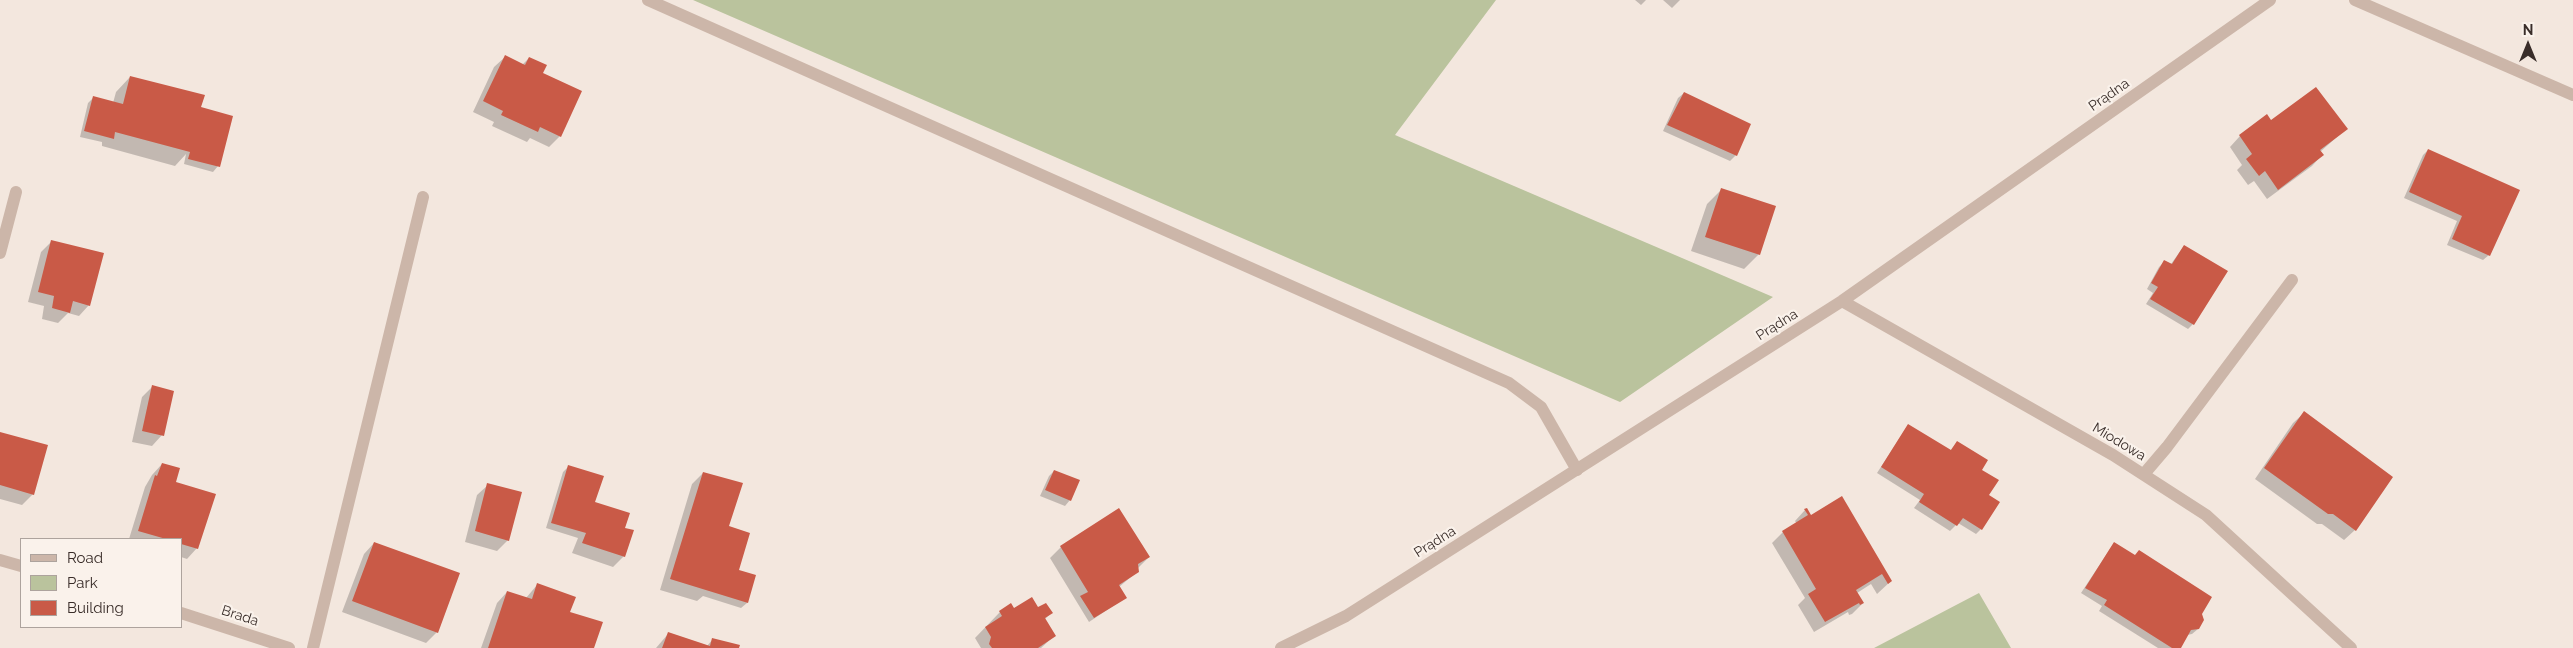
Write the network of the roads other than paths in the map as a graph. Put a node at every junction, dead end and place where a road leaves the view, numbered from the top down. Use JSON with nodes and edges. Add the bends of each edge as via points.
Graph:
{"nodes":[{"id":1,"x":648,"y":0,"type":"edge"},
{"id":2,"x":2270,"y":0,"type":"edge"},
{"id":3,"x":2355,"y":0,"type":"edge"},
{"id":4,"x":2573,"y":95,"type":"edge"},
{"id":5,"x":16,"y":192,"type":"dead end"},
{"id":6,"x":423,"y":197,"type":"dead end"},
{"id":7,"x":0,"y":253,"type":"edge"},
{"id":8,"x":2292,"y":280,"type":"dead end"},
{"id":9,"x":1842,"y":302,"type":"junction"},
{"id":10,"x":1577,"y":470,"type":"junction"},
{"id":11,"x":2144,"y":474,"type":"junction"},
{"id":12,"x":0,"y":560,"type":"edge"},
{"id":13,"x":20,"y":566,"type":"edge"},
{"id":14,"x":182,"y":613,"type":"edge"},
{"id":15,"x":289,"y":648,"type":"edge"},
{"id":16,"x":313,"y":648,"type":"edge"},
{"id":17,"x":1281,"y":648,"type":"edge"},
{"id":18,"x":2351,"y":648,"type":"edge"}],
"edges":[{"from":1,"to":10,"type":"street","via":[[1510,383],[1541,407]]},
{"from":2,"to":9,"type":"street","name":"Prądna"},
{"from":3,"to":4,"type":"street"},
{"from":5,"to":7,"type":"street"},
{"from":6,"to":16,"type":"street"},
{"from":8,"to":11,"type":"street","via":[[2168,447]]},
{"from":9,"to":10,"type":"street","name":"Prądna"},
{"from":9,"to":11,"type":"street","name":"Miodowa"},
{"from":10,"to":17,"type":"street","name":"Prądna","via":[[1346,616]]},
{"from":11,"to":18,"type":"street","name":"Miodowa","via":[[2206,515]]},
{"from":12,"to":13,"type":"street"},
{"from":14,"to":15,"type":"street","name":"Brada"}]}
